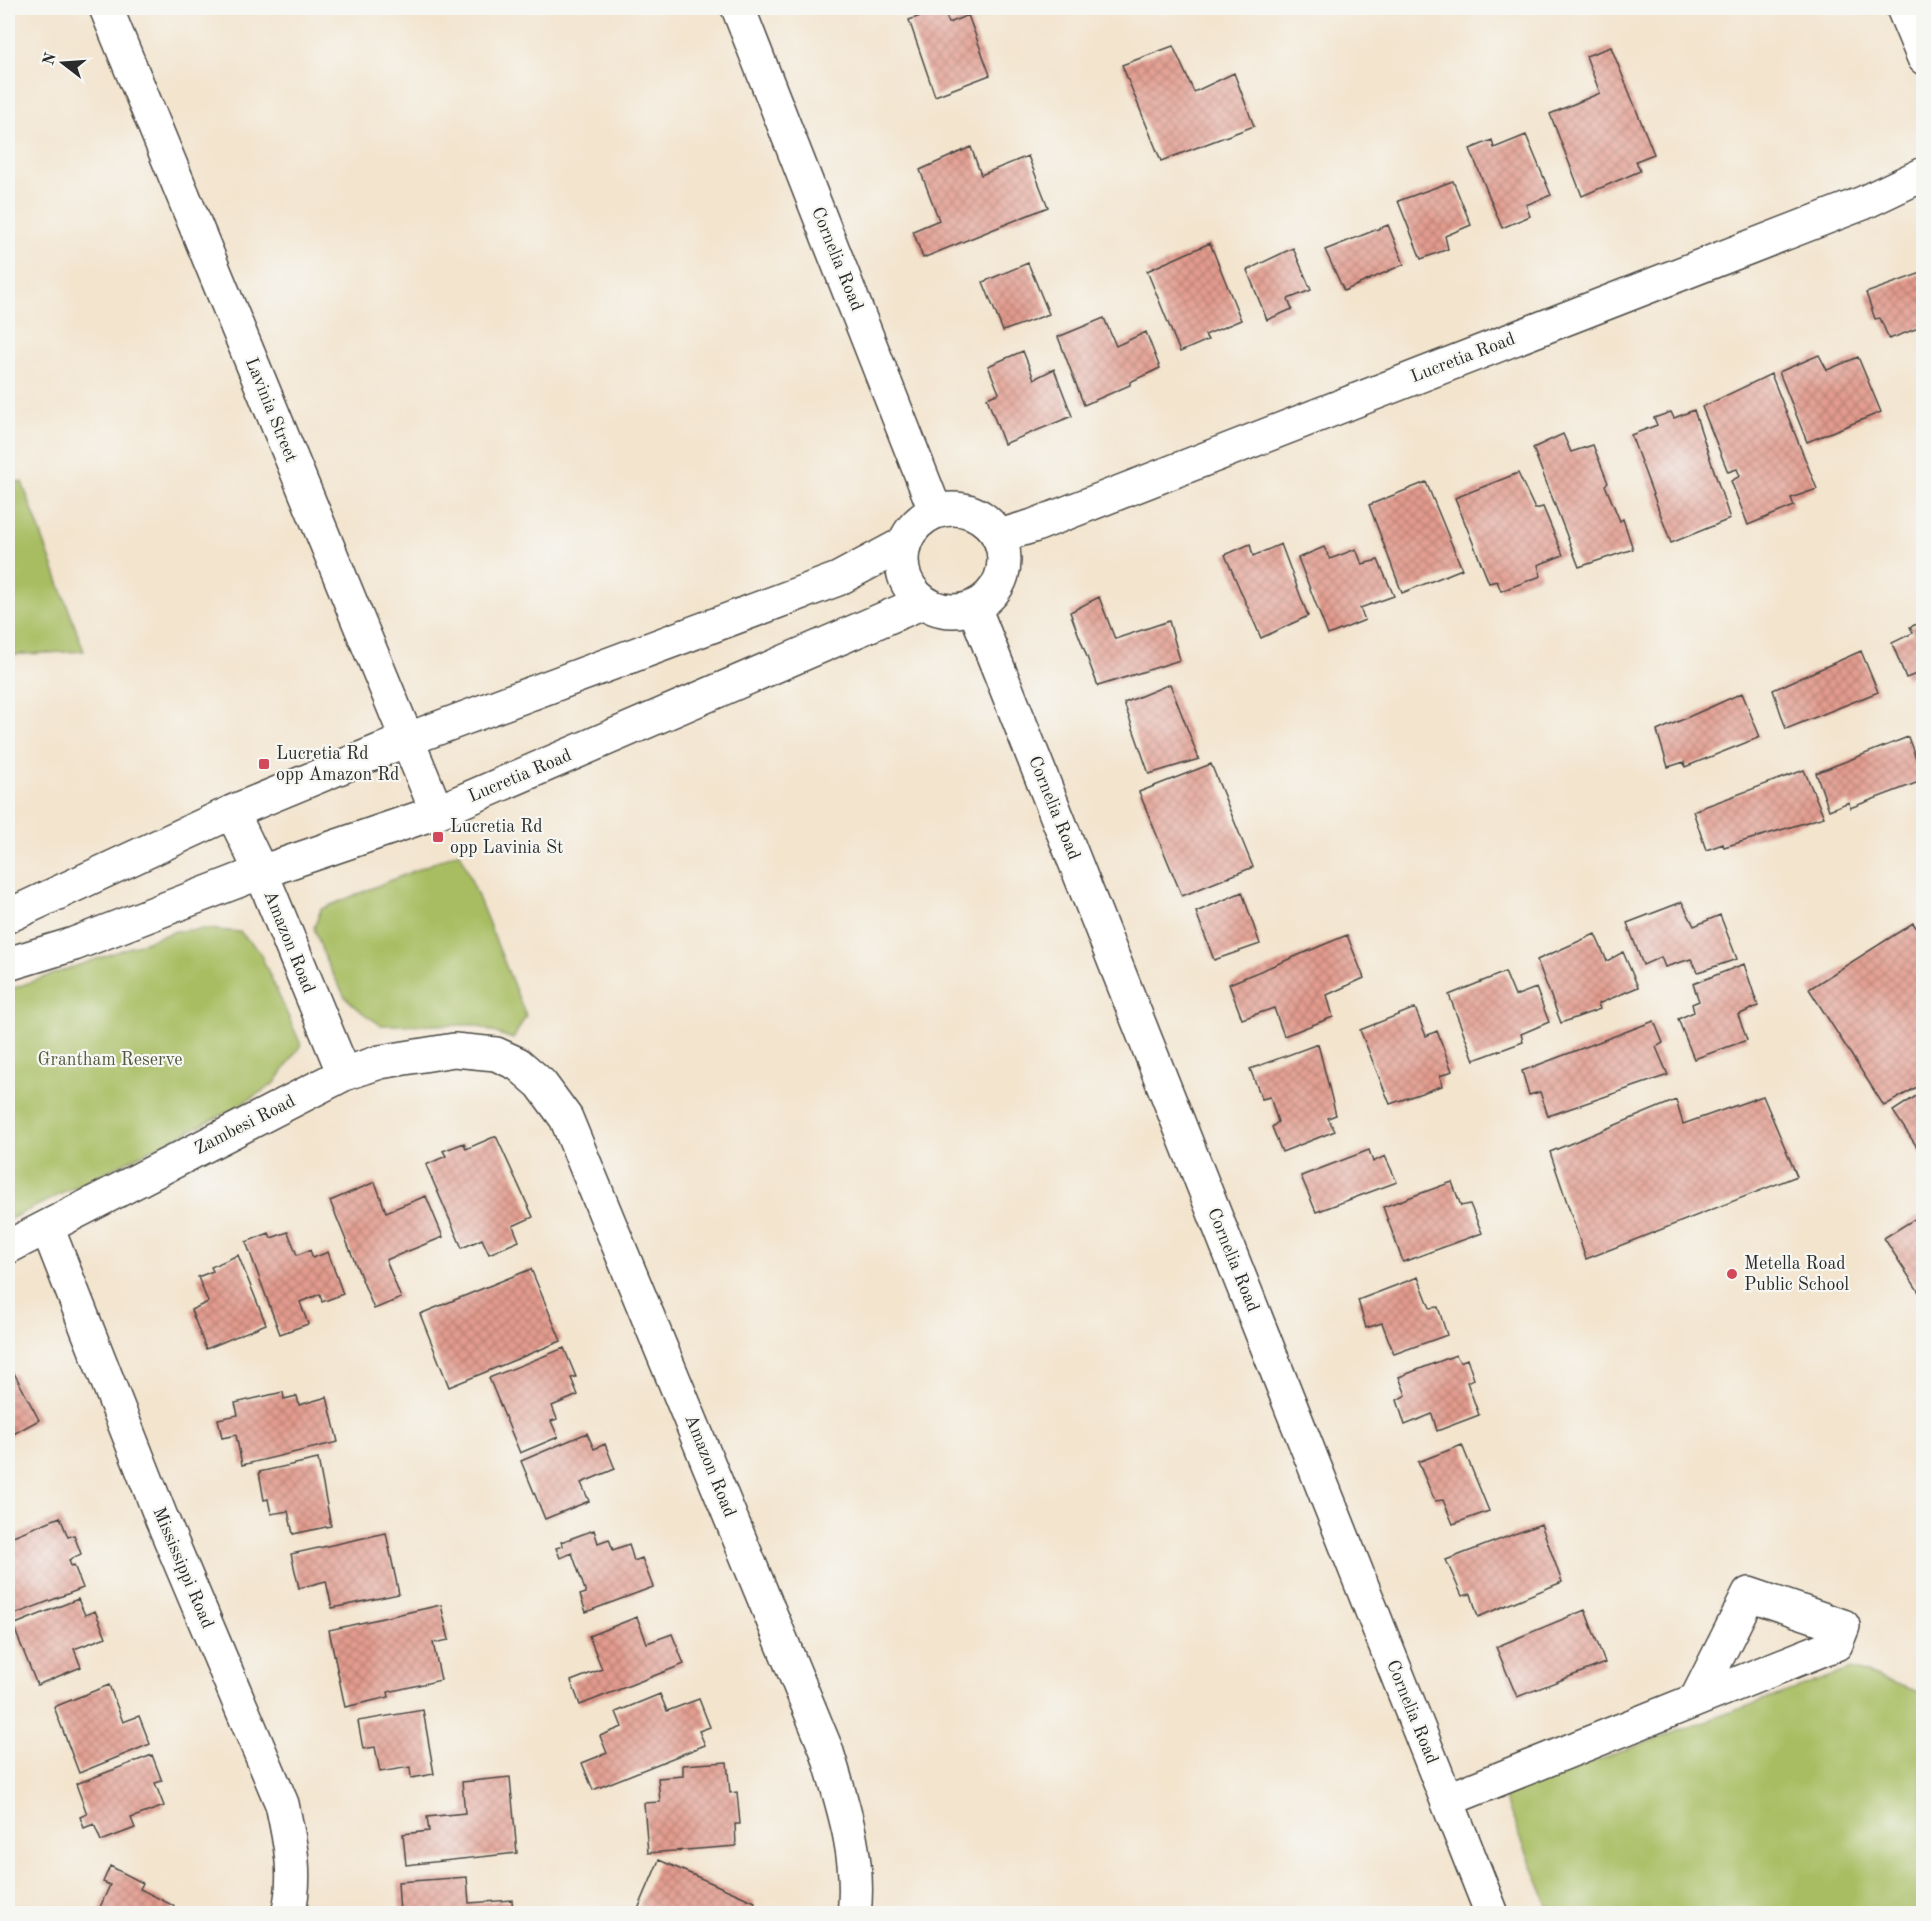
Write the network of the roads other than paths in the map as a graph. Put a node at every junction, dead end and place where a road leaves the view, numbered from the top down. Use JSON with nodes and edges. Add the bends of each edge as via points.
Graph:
{"nodes":[{"id":1,"x":106,"y":8,"type":"edge"},
{"id":2,"x":738,"y":8,"type":"edge"},
{"id":3,"x":1903,"y":8,"type":"edge"},
{"id":4,"x":1923,"y":58,"type":"edge"},
{"id":5,"x":1923,"y":174,"type":"edge"},
{"id":6,"x":935,"y":510,"type":"junction"},
{"id":7,"x":999,"y":536,"type":"junction"},
{"id":8,"x":905,"y":543,"type":"junction"},
{"id":9,"x":923,"y":602,"type":"junction"},
{"id":10,"x":974,"y":607,"type":"junction"},
{"id":11,"x":406,"y":740,"type":"junction"},
{"id":12,"x":232,"y":812,"type":"junction"},
{"id":13,"x":437,"y":812,"type":"junction"},
{"id":14,"x":261,"y":872,"type":"junction"},
{"id":15,"x":8,"y":916,"type":"edge"},
{"id":16,"x":8,"y":964,"type":"edge"},
{"id":17,"x":496,"y":1054,"type":"joint"},
{"id":18,"x":344,"y":1074,"type":"junction"},
{"id":19,"x":46,"y":1227,"type":"junction"},
{"id":20,"x":8,"y":1246,"type":"edge"},
{"id":21,"x":1696,"y":1700,"type":"dead end"},
{"id":22,"x":1447,"y":1800,"type":"junction"},
{"id":23,"x":288,"y":1914,"type":"edge"},
{"id":24,"x":854,"y":1914,"type":"edge"},
{"id":25,"x":1492,"y":1914,"type":"edge"}],
"edges":[{"from":1,"to":11,"type":"street","name":"Lavinia Street"},
{"from":2,"to":6,"type":"street","name":"Cornelia Road"},
{"from":3,"to":4,"type":"street"},
{"from":5,"to":7,"type":"street","name":"Lucretia Road","via":[[1852,207],[1034,526]]},
{"from":6,"to":7,"type":"street","via":[[956,508],[973,512]]},
{"from":6,"to":8,"type":"street","via":[[917,522]]},
{"from":7,"to":10,"type":"street","via":[[1004,553],[1003,571],[996,588]]},
{"from":8,"to":9,"type":"street","via":[[901,554],[903,572],[910,589]]},
{"from":8,"to":11,"type":"street","via":[[838,579]]},
{"from":9,"to":10,"type":"street","via":[[939,610]]},
{"from":9,"to":13,"type":"street","name":"Lucretia Road"},
{"from":10,"to":22,"type":"street","name":"Cornelia Road"},
{"from":11,"to":12,"type":"street"},
{"from":11,"to":13,"type":"street","name":"Lavinia Street"},
{"from":12,"to":14,"type":"street","name":"Amazon Road"},
{"from":12,"to":15,"type":"street"},
{"from":13,"to":14,"type":"street","name":"Lucretia Road"},
{"from":14,"to":16,"type":"street","name":"Lucretia Road","via":[[74,944]]},
{"from":14,"to":18,"type":"street","name":"Amazon Road"},
{"from":17,"to":18,"type":"street","name":"Zambesi Road","via":[[454,1050],[419,1054]]},
{"from":17,"to":24,"type":"street","name":"Amazon Road","via":[[518,1064],[541,1084],[571,1129],[826,1749],[850,1830]]},
{"from":18,"to":19,"type":"street","name":"Zambesi Road"},
{"from":19,"to":20,"type":"street","name":"Zambesi Road"},
{"from":19,"to":23,"type":"street","name":"Mississippi Road","via":[[161,1517],[282,1804],[291,1843],[294,1889]]},
{"from":21,"to":22,"type":"street"},
{"from":22,"to":25,"type":"street","name":"Cornelia Road"}]}
